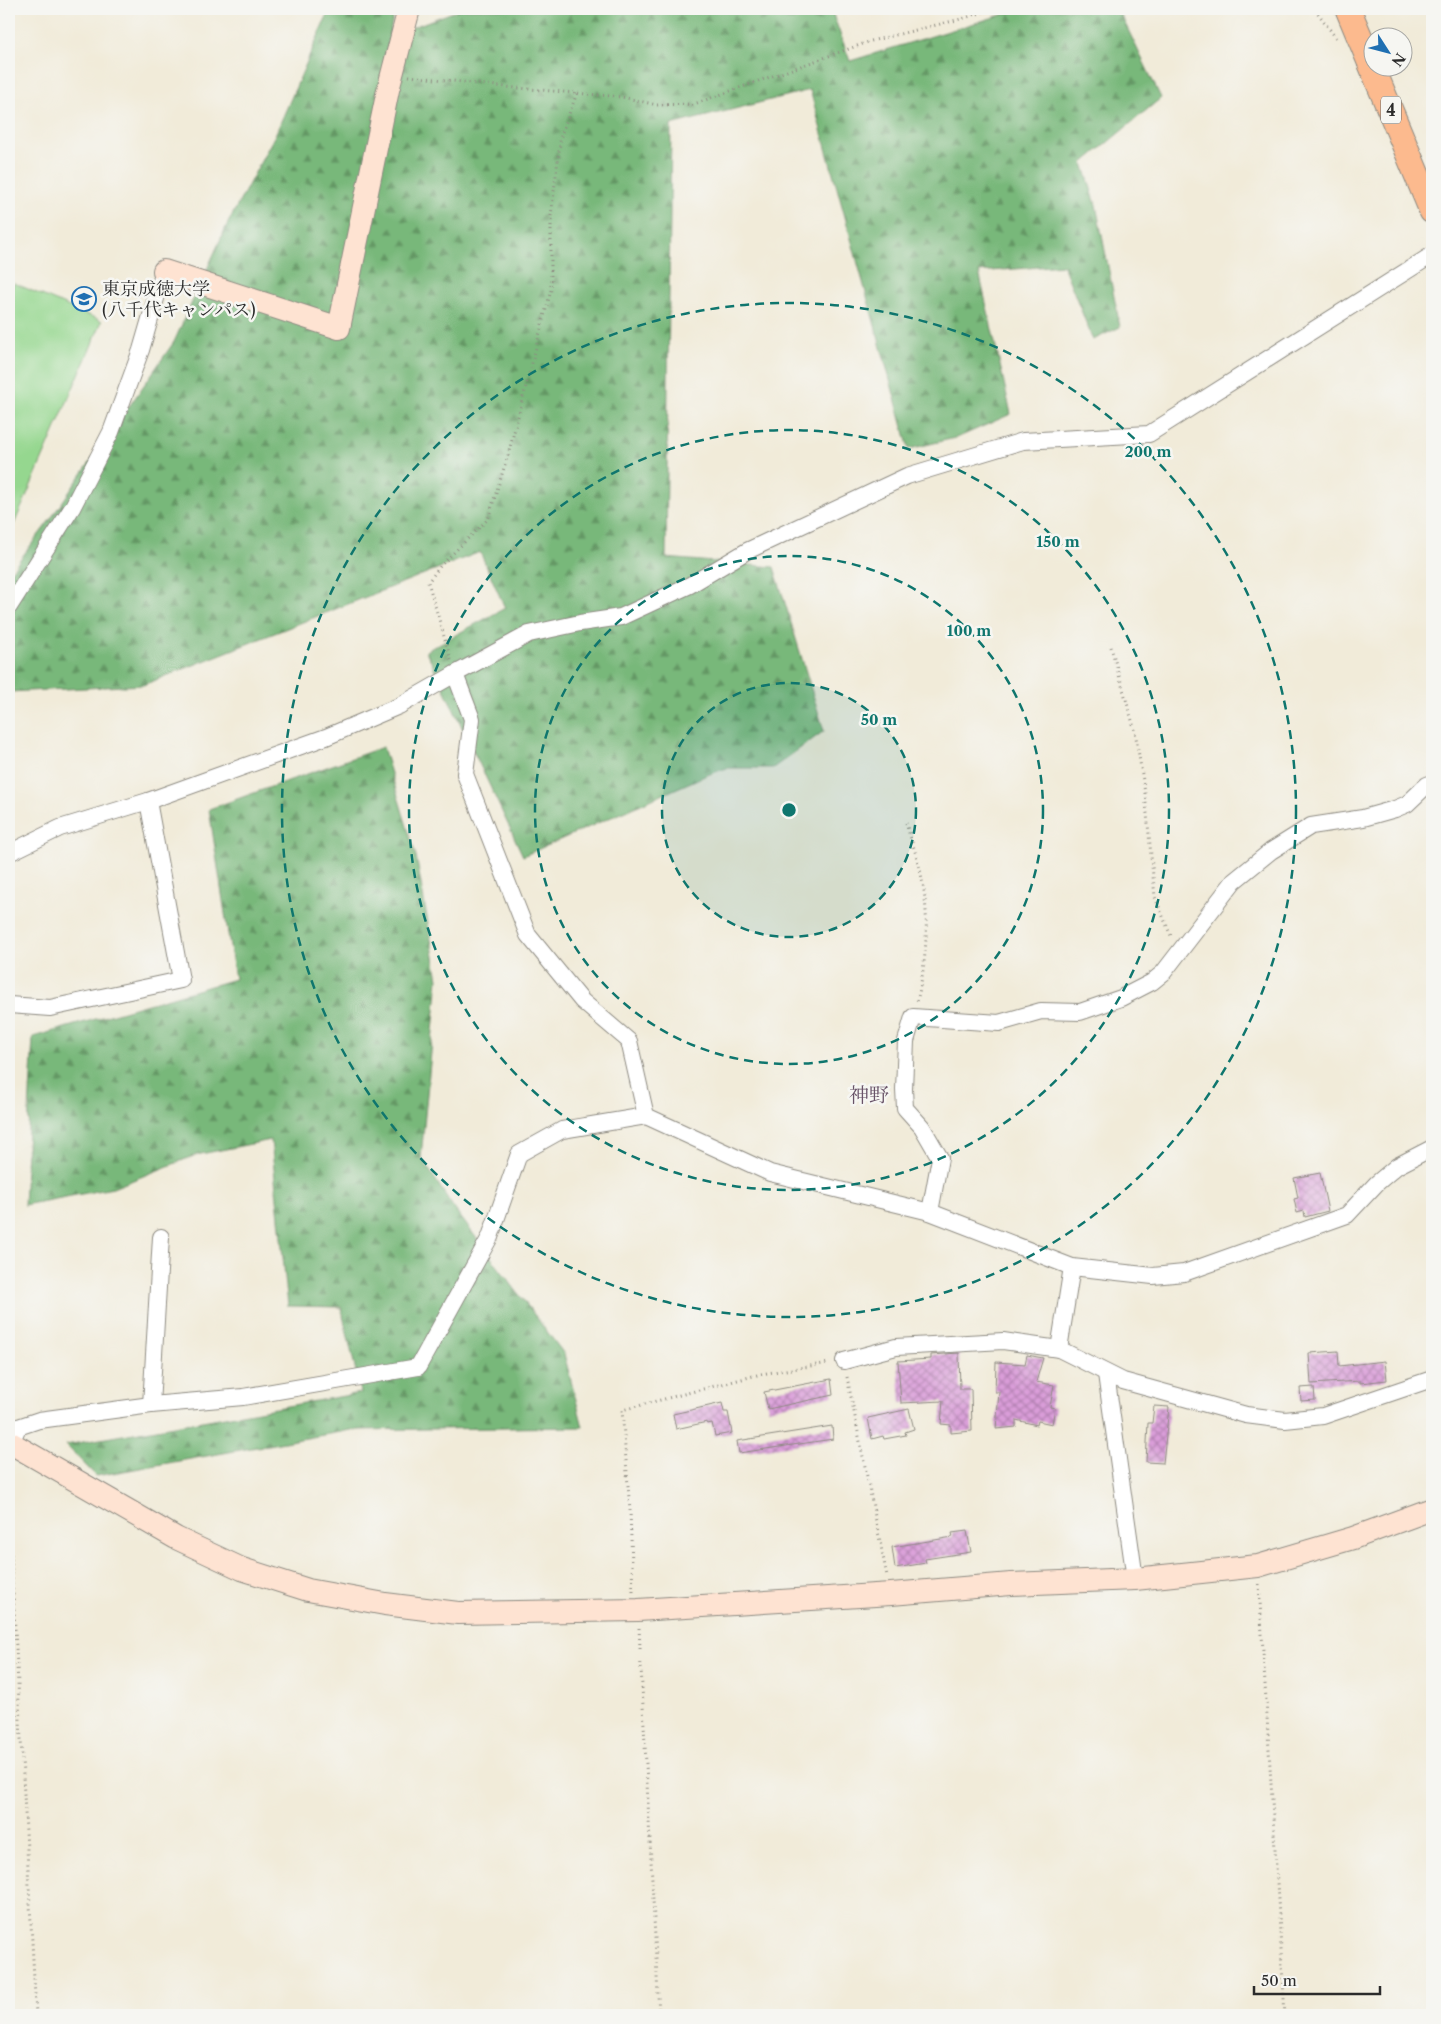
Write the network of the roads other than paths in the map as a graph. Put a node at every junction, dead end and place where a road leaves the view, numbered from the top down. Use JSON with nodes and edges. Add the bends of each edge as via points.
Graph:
{"nodes":[{"id":1,"x":409,"y":9,"type":"edge"},
{"id":2,"x":1348,"y":9,"type":"edge"},
{"id":3,"x":1432,"y":211,"type":"edge"},
{"id":4,"x":1432,"y":255,"type":"edge"},
{"id":5,"x":164,"y":271,"type":"joint"},
{"id":6,"x":9,"y":607,"type":"edge"},
{"id":7,"x":455,"y":674,"type":"junction"},
{"id":8,"x":1432,"y":783,"type":"edge"},
{"id":9,"x":148,"y":801,"type":"junction"},
{"id":10,"x":9,"y":853,"type":"edge"},
{"id":11,"x":9,"y":1004,"type":"edge"},
{"id":12,"x":646,"y":1116,"type":"junction"},
{"id":13,"x":1432,"y":1148,"type":"edge"},
{"id":14,"x":930,"y":1212,"type":"junction"},
{"id":15,"x":161,"y":1236,"type":"dead end"},
{"id":16,"x":1072,"y":1267,"type":"junction"},
{"id":17,"x":1059,"y":1349,"type":"junction"},
{"id":18,"x":844,"y":1361,"type":"road end"},
{"id":19,"x":1106,"y":1374,"type":"junction"},
{"id":20,"x":1432,"y":1379,"type":"edge"},
{"id":21,"x":151,"y":1405,"type":"junction"},
{"id":22,"x":10,"y":1442,"type":"edge"},
{"id":23,"x":1432,"y":1509,"type":"edge"},
{"id":24,"x":1135,"y":1579,"type":"junction"}],
"edges":[{"from":1,"to":5,"type":"street","via":[[392,74],[339,328]]},
{"from":2,"to":3,"type":"main road","number":"4"},
{"from":4,"to":7,"type":"street","via":[[1149,434],[1023,441],[907,476],[747,551],[690,585],[621,617],[529,634]]},
{"from":5,"to":6,"type":"street","via":[[112,432],[72,508]]},
{"from":7,"to":9,"type":"street","via":[[399,706],[326,737]]},
{"from":7,"to":12,"type":"street","via":[[472,719],[465,774],[528,935],[582,1001],[629,1041]]},
{"from":8,"to":14,"type":"street","via":[[1395,810],[1311,826],[1271,851],[1234,881],[1163,973],[1121,998],[1080,1012],[1041,1011],[999,1023],[913,1018],[906,1041],[905,1108],[922,1127],[940,1158]]},
{"from":9,"to":10,"type":"street","via":[[60,828]]},
{"from":9,"to":11,"type":"street","via":[[181,980],[50,1008]]},
{"from":12,"to":14,"type":"street","via":[[770,1173]]},
{"from":12,"to":21,"type":"street","via":[[562,1130],[519,1154],[490,1237],[418,1367],[243,1397]]},
{"from":13,"to":16,"type":"street","via":[[1397,1166],[1346,1215],[1184,1273],[1153,1276]]},
{"from":14,"to":16,"type":"street"},
{"from":15,"to":21,"type":"street"},
{"from":16,"to":17,"type":"street"},
{"from":17,"to":18,"type":"street","via":[[1003,1341],[896,1347]]},
{"from":17,"to":19,"type":"street"},
{"from":19,"to":20,"type":"street","via":[[1246,1415],[1285,1420],[1323,1416]]},
{"from":19,"to":24,"type":"street"},
{"from":21,"to":22,"type":"street","via":[[39,1420],[18,1427]]},
{"from":22,"to":24,"type":"street","via":[[176,1538],[242,1569],[308,1590],[458,1613],[636,1610],[1011,1584]]},
{"from":23,"to":24,"type":"street","via":[[1353,1538],[1258,1566]]}]}
